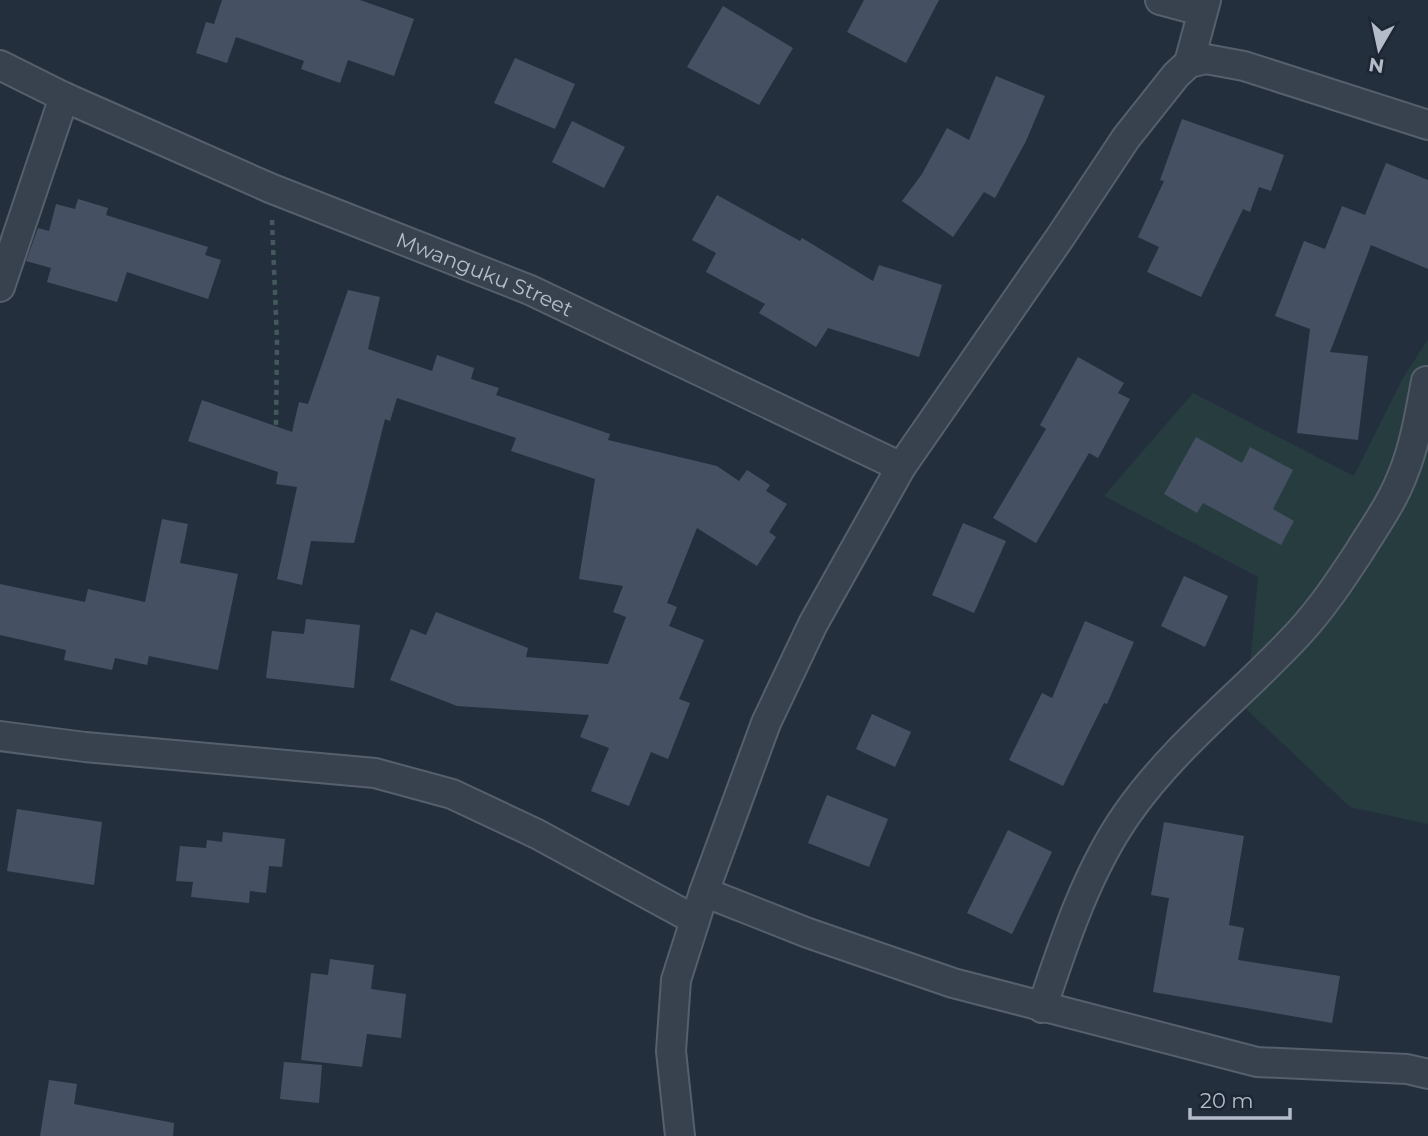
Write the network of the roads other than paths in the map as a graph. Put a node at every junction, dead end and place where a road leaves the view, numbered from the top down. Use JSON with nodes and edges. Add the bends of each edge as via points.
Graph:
{"nodes":[{"id":1,"x":1160,"y":0,"type":"edge"},
{"id":2,"x":1203,"y":5,"type":"edge"},
{"id":3,"x":1189,"y":62,"type":"junction"},
{"id":4,"x":0,"y":65,"type":"edge"},
{"id":5,"x":64,"y":97,"type":"junction"},
{"id":6,"x":1428,"y":125,"type":"edge"},
{"id":7,"x":0,"y":287,"type":"edge"},
{"id":8,"x":1426,"y":382,"type":"dead end"},
{"id":9,"x":901,"y":467,"type":"junction"},
{"id":10,"x":0,"y":736,"type":"edge"},
{"id":11,"x":704,"y":892,"type":"junction"},
{"id":12,"x":695,"y":920,"type":"junction"},
{"id":13,"x":1042,"y":1008,"type":"junction"},
{"id":14,"x":1428,"y":1074,"type":"edge"},
{"id":15,"x":680,"y":1136,"type":"edge"}],
"edges":[{"from":1,"to":2,"type":"street"},
{"from":2,"to":3,"type":"street"},
{"from":3,"to":6,"type":"street","via":[[1206,59],[1244,66]]},
{"from":3,"to":9,"type":"street","via":[[1126,138]]},
{"from":4,"to":5,"type":"street","name":"Mwanguku Street"},
{"from":5,"to":7,"type":"street"},
{"from":5,"to":9,"type":"street","name":"Mwanguku Street","via":[[270,188],[530,290]]},
{"from":8,"to":13,"type":"street","via":[[1404,472],[1386,512],[1332,594],[1298,634],[1214,716],[1127,814],[1075,916]]},
{"from":9,"to":11,"type":"street","via":[[813,624],[766,723]]},
{"from":10,"to":12,"type":"street","via":[[375,773],[452,794],[537,834]]},
{"from":11,"to":12,"type":"street"},
{"from":11,"to":13,"type":"street","via":[[953,983]]},
{"from":12,"to":15,"type":"street","via":[[676,980],[671,1051]]},
{"from":13,"to":14,"type":"street","via":[[1257,1062],[1407,1069]]}]}
